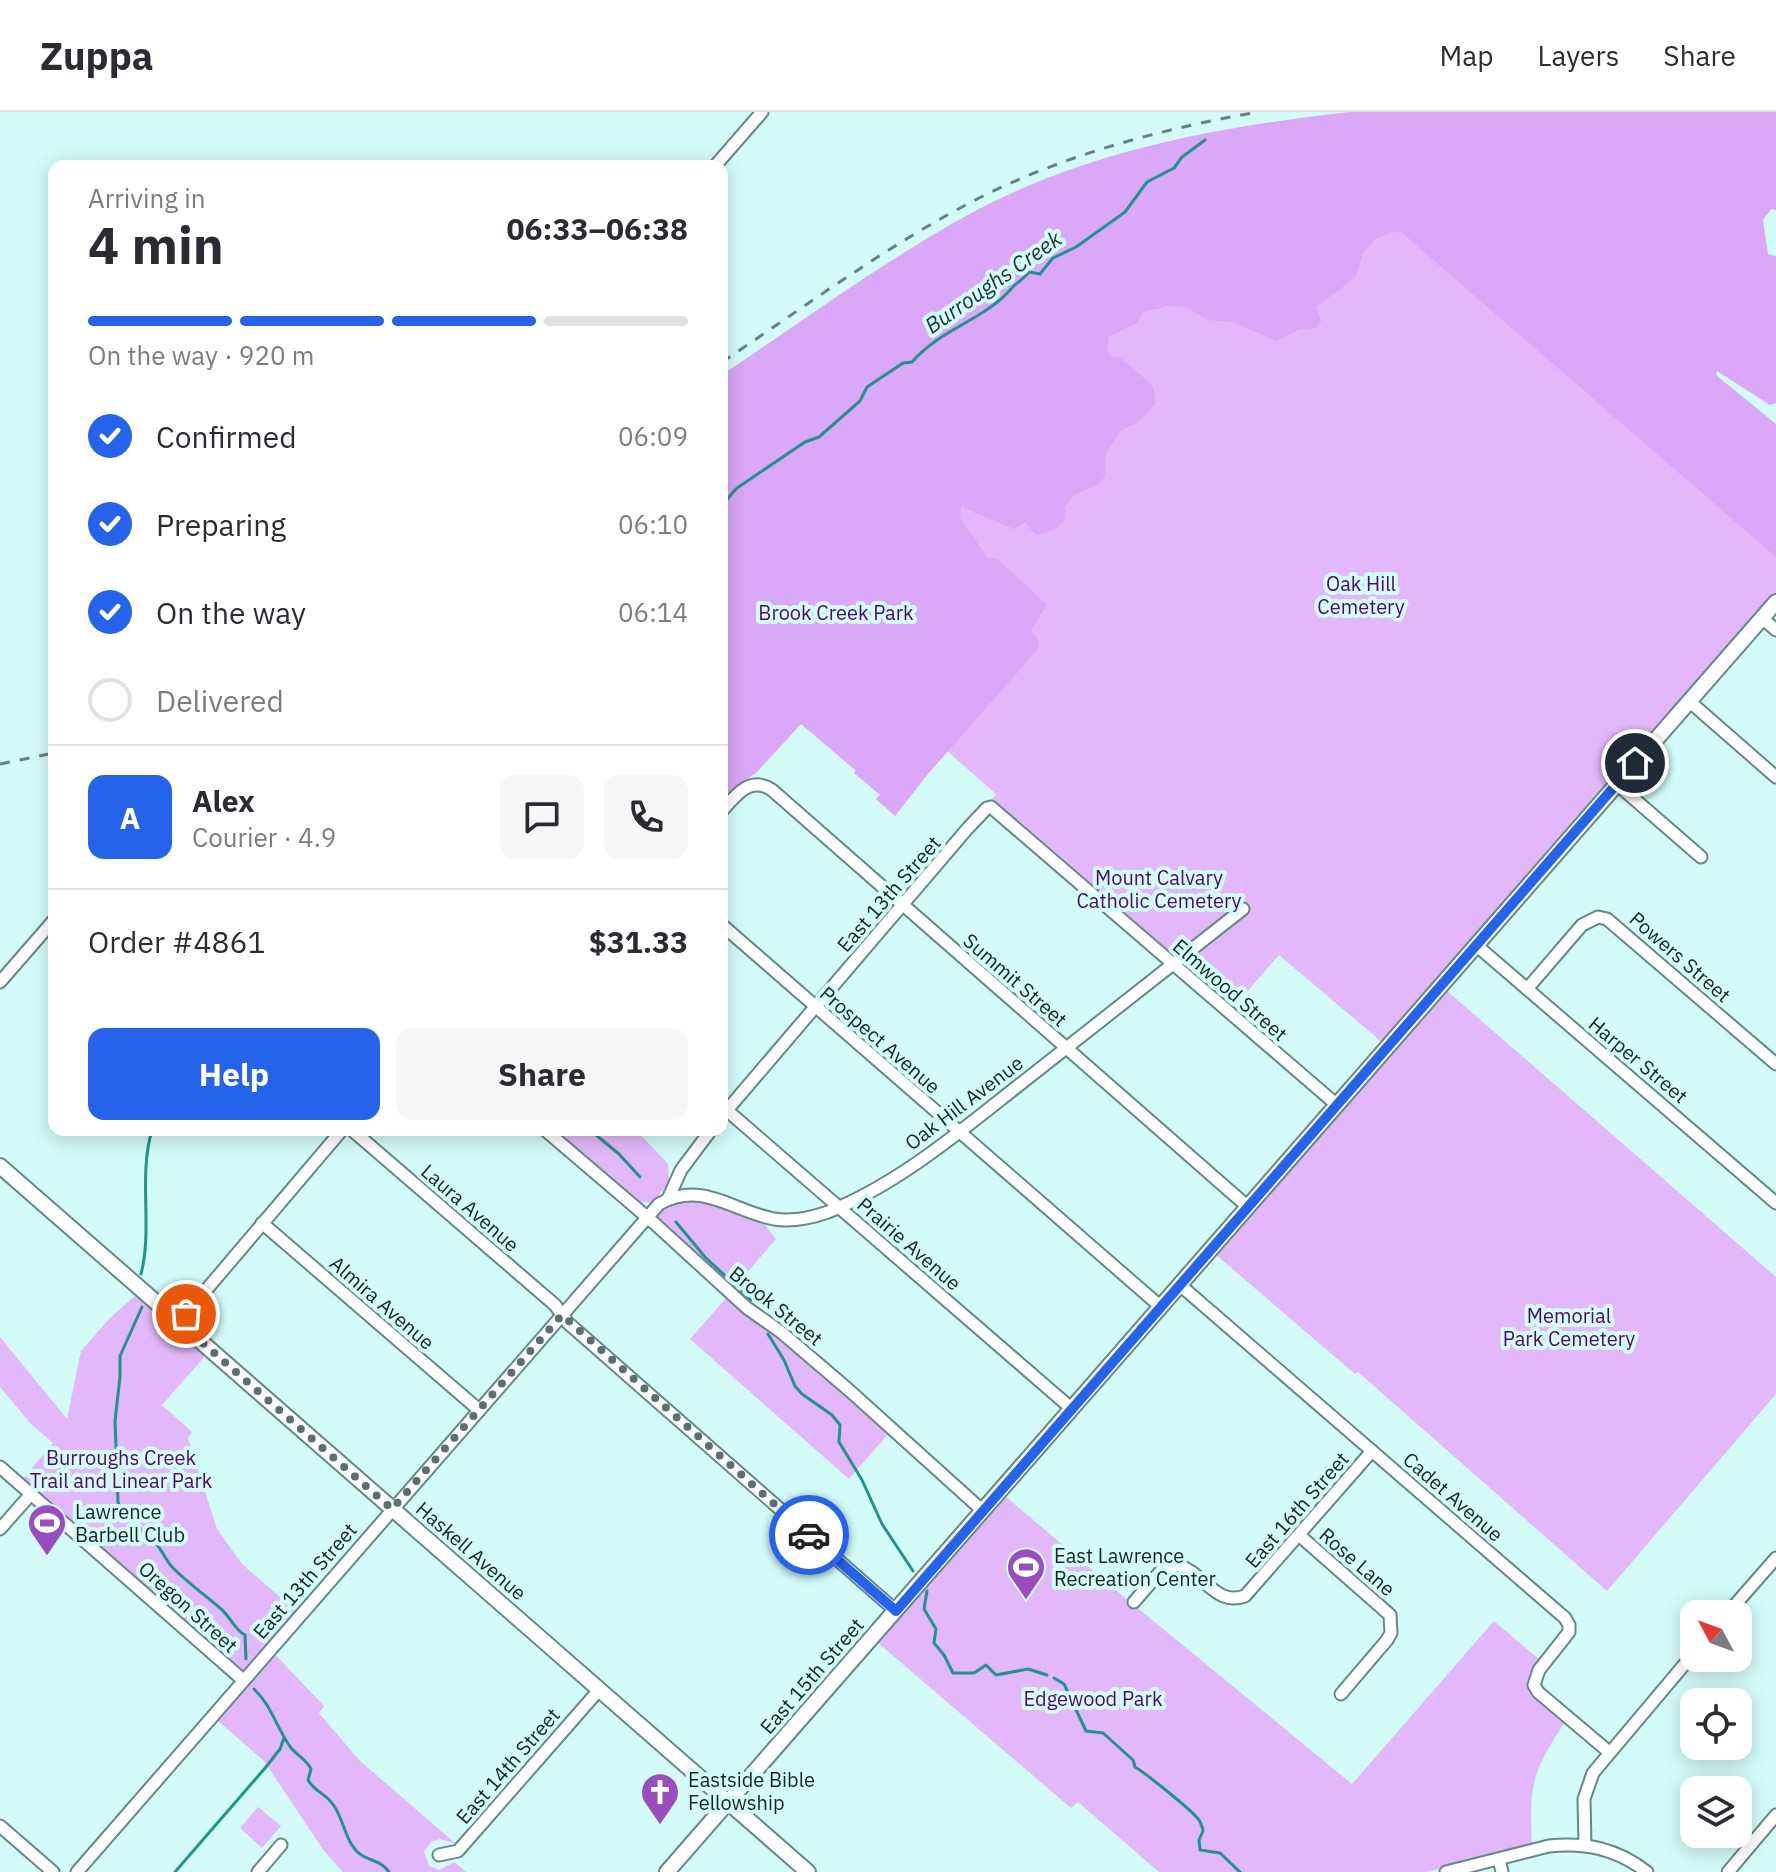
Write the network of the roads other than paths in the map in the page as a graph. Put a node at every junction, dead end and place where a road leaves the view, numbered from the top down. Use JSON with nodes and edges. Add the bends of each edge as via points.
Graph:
{"nodes":[{"id":1,"x":762,"y":112,"type":"edge"},
{"id":2,"x":720,"y":160,"type":"edge"},
{"id":3,"x":1776,"y":602,"type":"edge"},
{"id":4,"x":1762,"y":618,"type":"junction"},
{"id":5,"x":1776,"y":630,"type":"edge"},
{"id":6,"x":1689,"y":701,"type":"junction"},
{"id":7,"x":1776,"y":777,"type":"edge"},
{"id":8,"x":1617,"y":784,"type":"junction"},
{"id":9,"x":728,"y":804,"type":"edge"},
{"id":10,"x":991,"y":807,"type":"joint"},
{"id":11,"x":1701,"y":857,"type":"dead end"},
{"id":12,"x":903,"y":905,"type":"junction"},
{"id":13,"x":1243,"y":909,"type":"dead end"},
{"id":14,"x":48,"y":927,"type":"edge"},
{"id":15,"x":728,"y":930,"type":"edge"},
{"id":16,"x":1476,"y":945,"type":"junction"},
{"id":17,"x":1173,"y":963,"type":"junction"},
{"id":18,"x":0,"y":982,"type":"edge"},
{"id":19,"x":1527,"y":989,"type":"junction"},
{"id":20,"x":815,"y":1008,"type":"junction"},
{"id":21,"x":1066,"y":1048,"type":"junction"},
{"id":22,"x":1776,"y":1064,"type":"edge"},
{"id":23,"x":1337,"y":1105,"type":"junction"},
{"id":24,"x":728,"y":1106,"type":"edge"},
{"id":25,"x":728,"y":1114,"type":"edge"},
{"id":26,"x":959,"y":1131,"type":"junction"},
{"id":27,"x":337,"y":1136,"type":"edge"},
{"id":28,"x":359,"y":1136,"type":"edge"},
{"id":29,"x":552,"y":1136,"type":"edge"},
{"id":30,"x":706,"y":1136,"type":"edge"},
{"id":31,"x":0,"y":1166,"type":"edge"},
{"id":32,"x":668,"y":1199,"type":"junction"},
{"id":33,"x":1776,"y":1203,"type":"edge"},
{"id":34,"x":838,"y":1207,"type":"junction"},
{"id":35,"x":1248,"y":1207,"type":"junction"},
{"id":36,"x":648,"y":1217,"type":"junction"},
{"id":37,"x":262,"y":1223,"type":"junction"},
{"id":38,"x":1180,"y":1285,"type":"junction"},
{"id":39,"x":1161,"y":1307,"type":"junction"},
{"id":40,"x":562,"y":1315,"type":"junction"},
{"id":41,"x":179,"y":1322,"type":"junction"},
{"id":42,"x":1072,"y":1409,"type":"junction"},
{"id":43,"x":479,"y":1410,"type":"junction"},
{"id":44,"x":1372,"y":1451,"type":"junction"},
{"id":45,"x":0,"y":1467,"type":"edge"},
{"id":46,"x":31,"y":1494,"type":"junction"},
{"id":47,"x":392,"y":1509,"type":"junction"},
{"id":48,"x":983,"y":1511,"type":"junction"},
{"id":49,"x":0,"y":1529,"type":"edge"},
{"id":50,"x":1299,"y":1535,"type":"junction"},
{"id":51,"x":1776,"y":1558,"type":"edge"},
{"id":52,"x":1739,"y":1600,"type":"edge"},
{"id":53,"x":1134,"y":1602,"type":"dead end"},
{"id":54,"x":896,"y":1611,"type":"junction"},
{"id":55,"x":1680,"y":1669,"type":"edge"},
{"id":56,"x":243,"y":1680,"type":"junction"},
{"id":57,"x":599,"y":1690,"type":"junction"},
{"id":58,"x":1341,"y":1694,"type":"dead end"},
{"id":59,"x":1609,"y":1752,"type":"junction"},
{"id":60,"x":727,"y":1804,"type":"junction"},
{"id":61,"x":1776,"y":1815,"type":"edge"},
{"id":62,"x":0,"y":1826,"type":"edge"},
{"id":63,"x":281,"y":1845,"type":"dead end"},
{"id":64,"x":1585,"y":1845,"type":"junction"},
{"id":65,"x":439,"y":1855,"type":"dead end"},
{"id":66,"x":1499,"y":1859,"type":"junction"},
{"id":67,"x":53,"y":1872,"type":"edge"},
{"id":68,"x":77,"y":1872,"type":"edge"},
{"id":69,"x":258,"y":1872,"type":"edge"},
{"id":70,"x":667,"y":1872,"type":"edge"},
{"id":71,"x":808,"y":1872,"type":"edge"},
{"id":72,"x":1446,"y":1872,"type":"edge"},
{"id":73,"x":1502,"y":1872,"type":"edge"},
{"id":74,"x":1647,"y":1872,"type":"edge"},
{"id":75,"x":1728,"y":1872,"type":"edge"}],
"edges":[{"from":1,"to":2,"type":"street"},
{"from":3,"to":4,"type":"main road","name":"East 15th Street"},
{"from":4,"to":5,"type":"street"},
{"from":4,"to":6,"type":"main road","name":"East 15th Street"},
{"from":6,"to":7,"type":"street"},
{"from":6,"to":8,"type":"main road","name":"East 15th Street"},
{"from":8,"to":11,"type":"street"},
{"from":8,"to":16,"type":"main road","name":"East 15th Street"},
{"from":9,"to":12,"type":"street","name":"Summit Street","via":[[756,784],[772,790]]},
{"from":10,"to":12,"type":"street","name":"East 13th Street"},
{"from":10,"to":17,"type":"street","name":"Elmwood Street"},
{"from":12,"to":20,"type":"street","name":"East 13th Street"},
{"from":12,"to":21,"type":"street","name":"Summit Street"},
{"from":13,"to":17,"type":"street","name":"Oak Hill Avenue"},
{"from":14,"to":18,"type":"street"},
{"from":15,"to":20,"type":"street","name":"Prospect Avenue"},
{"from":16,"to":19,"type":"street","name":"Harper Street"},
{"from":16,"to":23,"type":"main road","name":"East 15th Street"},
{"from":17,"to":21,"type":"street","name":"Oak Hill Avenue"},
{"from":17,"to":23,"type":"street","name":"Elmwood Street"},
{"from":19,"to":22,"type":"street","name":"Powers Street","via":[[1582,925],[1598,917],[1607,919]]},
{"from":19,"to":33,"type":"street","name":"Harper Street"},
{"from":20,"to":24,"type":"street","name":"East 13th Street"},
{"from":20,"to":26,"type":"street","name":"Prospect Avenue"},
{"from":21,"to":26,"type":"street","name":"Oak Hill Avenue"},
{"from":21,"to":35,"type":"street","name":"Summit Street"},
{"from":23,"to":35,"type":"main road","name":"East 15th Street"},
{"from":25,"to":34,"type":"street","name":"Prairie Avenue"},
{"from":26,"to":34,"type":"street","name":"Oak Hill Avenue"},
{"from":26,"to":39,"type":"street","name":"Prospect Avenue"},
{"from":27,"to":37,"type":"street"},
{"from":28,"to":40,"type":"street","name":"Laura Avenue"},
{"from":29,"to":36,"type":"street","name":"Brook Street"},
{"from":30,"to":32,"type":"street","name":"East 13th Street","via":[[681,1170]]},
{"from":31,"to":41,"type":"main road","name":"Haskell Avenue"},
{"from":32,"to":34,"type":"street","name":"Oak Hill Avenue","via":[[705,1196],[789,1220]]},
{"from":32,"to":36,"type":"street","name":"East 13th Street"},
{"from":34,"to":42,"type":"street","name":"Prairie Avenue"},
{"from":35,"to":38,"type":"main road","name":"East 15th Street"},
{"from":36,"to":40,"type":"street","name":"East 13th Street"},
{"from":36,"to":48,"type":"street","name":"Brook Street"},
{"from":37,"to":41,"type":"street"},
{"from":37,"to":43,"type":"street","name":"Almira Avenue"},
{"from":38,"to":39,"type":"main road","name":"East 15th Street"},
{"from":38,"to":44,"type":"street","name":"Cadet Avenue"},
{"from":39,"to":42,"type":"main road","name":"East 15th Street"},
{"from":40,"to":43,"type":"street","name":"East 13th Street"},
{"from":40,"to":54,"type":"street","name":"Laura Avenue"},
{"from":41,"to":47,"type":"main road","name":"Haskell Avenue"},
{"from":42,"to":48,"type":"main road","name":"East 15th Street"},
{"from":43,"to":47,"type":"street","name":"East 13th Street"},
{"from":44,"to":50,"type":"street","name":"East 16th Street"},
{"from":44,"to":59,"type":"street","name":"Cadet Avenue","via":[[1565,1618],[1569,1632],[1539,1670],[1534,1685]]},
{"from":45,"to":46,"type":"street","name":"Oregon Street"},
{"from":46,"to":49,"type":"street"},
{"from":46,"to":56,"type":"street","name":"Oregon Street"},
{"from":47,"to":56,"type":"street","name":"East 13th Street"},
{"from":47,"to":57,"type":"main road","name":"Haskell Avenue"},
{"from":48,"to":54,"type":"main road","name":"East 15th Street"},
{"from":50,"to":53,"type":"street","name":"East 16th Street","via":[[1245,1596],[1223,1597],[1177,1565],[1160,1572]]},
{"from":50,"to":58,"type":"street","name":"Rose Lane","via":[[1390,1615],[1387,1640]]},
{"from":51,"to":52,"type":"street"},
{"from":54,"to":60,"type":"main road","name":"East 15th Street"},
{"from":55,"to":59,"type":"street"},
{"from":56,"to":68,"type":"street","name":"East 13th Street"},
{"from":57,"to":60,"type":"main road","name":"Haskell Avenue"},
{"from":57,"to":65,"type":"street","name":"East 14th Street","via":[[458,1851]]},
{"from":59,"to":64,"type":"street","via":[[1593,1773],[1584,1799]]},
{"from":60,"to":70,"type":"main road","name":"East 15th Street"},
{"from":60,"to":71,"type":"main road","name":"Haskell Avenue"},
{"from":61,"to":75,"type":"street"},
{"from":62,"to":67,"type":"street"},
{"from":63,"to":69,"type":"street"},
{"from":64,"to":66,"type":"street","via":[[1549,1846]]},
{"from":64,"to":74,"type":"street","via":[[1616,1853]]},
{"from":66,"to":72,"type":"street"},
{"from":66,"to":73,"type":"street"}]}
